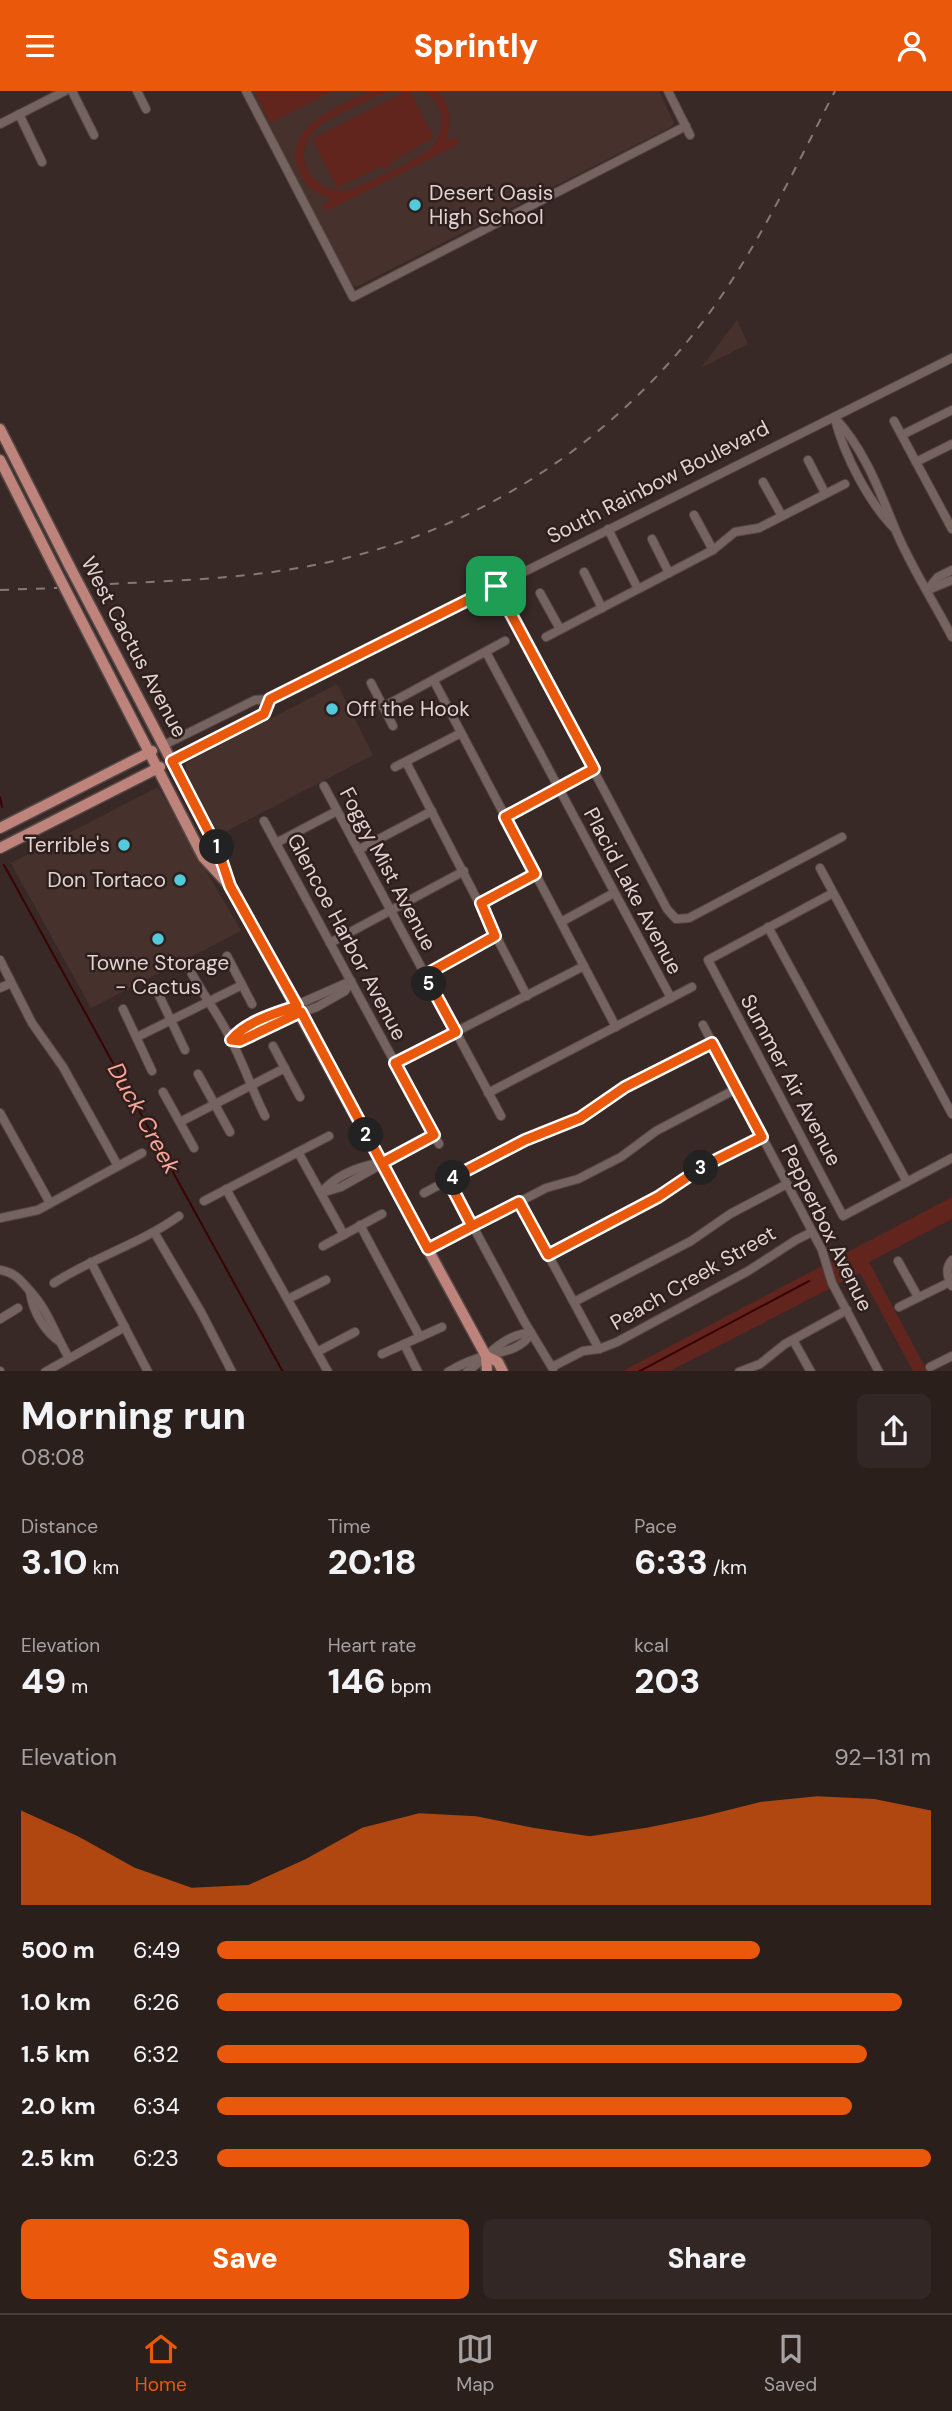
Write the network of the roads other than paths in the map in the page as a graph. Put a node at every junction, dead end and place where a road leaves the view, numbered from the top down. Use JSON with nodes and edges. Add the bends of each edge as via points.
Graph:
{"nodes":[{"id":1,"x":65,"y":91,"type":"edge"},
{"id":2,"x":72,"y":91,"type":"edge"},
{"id":3,"x":137,"y":91,"type":"edge"},
{"id":4,"x":246,"y":91,"type":"edge"},
{"id":5,"x":668,"y":91,"type":"edge"},
{"id":6,"x":146,"y":109,"type":"dead end"},
{"id":7,"x":19,"y":114,"type":"junction"},
{"id":8,"x":0,"y":124,"type":"edge"},
{"id":9,"x":94,"y":135,"type":"dead end"},
{"id":10,"x":42,"y":162,"type":"dead end"},
{"id":11,"x":952,"y":358,"type":"edge"},
{"id":12,"x":952,"y":410,"type":"edge"},
{"id":13,"x":834,"y":417,"type":"junction"},
{"id":14,"x":894,"y":421,"type":"dead end"},
{"id":15,"x":0,"y":429,"type":"edge"},
{"id":16,"x":902,"y":435,"type":"junction"},
{"id":17,"x":952,"y":444,"type":"edge"},
{"id":18,"x":0,"y":460,"type":"edge"},
{"id":19,"x":808,"y":460,"type":"dead end"},
{"id":20,"x":916,"y":462,"type":"junction"},
{"id":21,"x":763,"y":482,"type":"dead end"},
{"id":22,"x":845,"y":484,"type":"dead end"},
{"id":23,"x":825,"y":493,"type":"junction"},
{"id":24,"x":948,"y":511,"type":"edge"},
{"id":25,"x":694,"y":515,"type":"dead end"},
{"id":26,"x":782,"y":516,"type":"junction"},
{"id":27,"x":608,"y":529,"type":"junction"},
{"id":28,"x":952,"y":529,"type":"edge"},
{"id":29,"x":652,"y":539,"type":"dead end"},
{"id":30,"x":713,"y":550,"type":"junction"},
{"id":31,"x":952,"y":570,"type":"edge"},
{"id":32,"x":584,"y":572,"type":"dead end"},
{"id":33,"x":669,"y":573,"type":"junction"},
{"id":34,"x":952,"y":580,"type":"edge"},
{"id":35,"x":496,"y":586,"type":"junction"},
{"id":36,"x":638,"y":589,"type":"junction"},
{"id":37,"x":927,"y":590,"type":"junction"},
{"id":38,"x":541,"y":593,"type":"dead end"},
{"id":39,"x":602,"y":608,"type":"junction"},
{"id":40,"x":560,"y":629,"type":"junction"},
{"id":41,"x":546,"y":637,"type":"dead end"},
{"id":42,"x":952,"y":637,"type":"edge"},
{"id":43,"x":505,"y":641,"type":"dead end"},
{"id":44,"x":486,"y":652,"type":"junction"},
{"id":45,"x":434,"y":681,"type":"junction"},
{"id":46,"x":371,"y":683,"type":"dead end"},
{"id":47,"x":270,"y":699,"type":"junction"},
{"id":48,"x":383,"y":707,"type":"junction"},
{"id":49,"x":393,"y":726,"type":"dead end"},
{"id":50,"x":461,"y":733,"type":"junction"},
{"id":51,"x":164,"y":745,"type":"junction"},
{"id":52,"x":149,"y":753,"type":"junction"},
{"id":53,"x":172,"y":761,"type":"junction"},
{"id":54,"x":407,"y":762,"type":"junction"},
{"id":55,"x":395,"y":768,"type":"dead end"},
{"id":56,"x":157,"y":769,"type":"junction"},
{"id":57,"x":594,"y":769,"type":"junction"},
{"id":58,"x":324,"y":786,"type":"dead end"},
{"id":59,"x":558,"y":788,"type":"junction"},
{"id":60,"x":337,"y":811,"type":"junction"},
{"id":61,"x":432,"y":811,"type":"junction"},
{"id":62,"x":505,"y":817,"type":"junction"},
{"id":63,"x":264,"y":821,"type":"dead end"},
{"id":64,"x":0,"y":828,"type":"edge"},
{"id":65,"x":842,"y":837,"type":"dead end"},
{"id":66,"x":276,"y":843,"type":"junction"},
{"id":67,"x":0,"y":848,"type":"edge"},
{"id":68,"x":358,"y":850,"type":"junction"},
{"id":69,"x":820,"y":868,"type":"dead end"},
{"id":70,"x":464,"y":871,"type":"junction"},
{"id":71,"x":535,"y":874,"type":"junction"},
{"id":72,"x":230,"y":886,"type":"junction"},
{"id":73,"x":614,"y":893,"type":"junction"},
{"id":74,"x":833,"y":893,"type":"junction"},
{"id":75,"x":481,"y":903,"type":"junction"},
{"id":76,"x":390,"y":910,"type":"junction"},
{"id":77,"x":561,"y":922,"type":"junction"},
{"id":78,"x":768,"y":927,"type":"junction"},
{"id":79,"x":495,"y":936,"type":"junction"},
{"id":80,"x":330,"y":943,"type":"junction"},
{"id":81,"x":227,"y":956,"type":"dead end"},
{"id":82,"x":0,"y":960,"type":"edge"},
{"id":83,"x":584,"y":966,"type":"junction"},
{"id":84,"x":192,"y":974,"type":"dead end"},
{"id":85,"x":425,"y":975,"type":"junction"},
{"id":86,"x":351,"y":981,"type":"junction"},
{"id":87,"x":11,"y":982,"type":"junction"},
{"id":88,"x":242,"y":985,"type":"junction"},
{"id":89,"x":692,"y":987,"type":"dead end"},
{"id":90,"x":0,"y":988,"type":"edge"},
{"id":91,"x":157,"y":991,"type":"dead end"},
{"id":92,"x":527,"y":996,"type":"junction"},
{"id":93,"x":671,"y":998,"type":"junction"},
{"id":94,"x":209,"y":1001,"type":"junction"},
{"id":95,"x":252,"y":1004,"type":"dead end"},
{"id":96,"x":123,"y":1009,"type":"dead end"},
{"id":97,"x":299,"y":1009,"type":"junction"},
{"id":98,"x":171,"y":1020,"type":"junction"},
{"id":99,"x":703,"y":1025,"type":"dead end"},
{"id":100,"x":616,"y":1027,"type":"junction"},
{"id":101,"x":456,"y":1032,"type":"junction"},
{"id":102,"x":137,"y":1037,"type":"junction"},
{"id":103,"x":231,"y":1040,"type":"junction"},
{"id":104,"x":712,"y":1043,"type":"junction"},
{"id":105,"x":273,"y":1046,"type":"dead end"},
{"id":106,"x":185,"y":1050,"type":"dead end"},
{"id":107,"x":395,"y":1063,"type":"junction"},
{"id":108,"x":285,"y":1068,"type":"junction"},
{"id":109,"x":152,"y":1071,"type":"dead end"},
{"id":110,"x":198,"y":1074,"type":"dead end"},
{"id":111,"x":251,"y":1085,"type":"junction"},
{"id":112,"x":736,"y":1089,"type":"junction"},
{"id":113,"x":163,"y":1092,"type":"dead end"},
{"id":114,"x":488,"y":1093,"type":"junction"},
{"id":115,"x":300,"y":1097,"type":"dead end"},
{"id":116,"x":215,"y":1104,"type":"junction"},
{"id":117,"x":0,"y":1113,"type":"edge"},
{"id":118,"x":952,"y":1115,"type":"edge"},
{"id":119,"x":265,"y":1116,"type":"dead end"},
{"id":120,"x":501,"y":1116,"type":"dead end"},
{"id":121,"x":180,"y":1122,"type":"junction"},
{"id":122,"x":9,"y":1128,"type":"junction"},
{"id":123,"x":0,"y":1132,"type":"edge"},
{"id":124,"x":230,"y":1132,"type":"dead end"},
{"id":125,"x":434,"y":1135,"type":"junction"},
{"id":126,"x":329,"y":1136,"type":"dead end"},
{"id":127,"x":762,"y":1137,"type":"junction"},
{"id":128,"x":439,"y":1144,"type":"dead end"},
{"id":129,"x":194,"y":1149,"type":"dead end"},
{"id":130,"x":298,"y":1152,"type":"junction"},
{"id":131,"x":142,"y":1153,"type":"dead end"},
{"id":132,"x":952,"y":1158,"type":"edge"},
{"id":133,"x":382,"y":1163,"type":"junction"},
{"id":134,"x":118,"y":1166,"type":"junction"},
{"id":135,"x":448,"y":1180,"type":"junction"},
{"id":136,"x":907,"y":1182,"type":"junction"},
{"id":137,"x":787,"y":1184,"type":"junction"},
{"id":138,"x":226,"y":1189,"type":"junction"},
{"id":139,"x":321,"y":1193,"type":"junction"},
{"id":140,"x":424,"y":1193,"type":"dead end"},
{"id":141,"x":204,"y":1201,"type":"dead end"},
{"id":142,"x":519,"y":1202,"type":"junction"},
{"id":143,"x":50,"y":1203,"type":"junction"},
{"id":144,"x":382,"y":1214,"type":"dead end"},
{"id":145,"x":179,"y":1216,"type":"dead end"},
{"id":146,"x":0,"y":1218,"type":"edge"},
{"id":147,"x":360,"y":1225,"type":"junction"},
{"id":148,"x":472,"y":1226,"type":"junction"},
{"id":149,"x":154,"y":1232,"type":"junction"},
{"id":150,"x":813,"y":1232,"type":"junction"},
{"id":151,"x":344,"y":1235,"type":"junction"},
{"id":152,"x":323,"y":1246,"type":"dead end"},
{"id":153,"x":428,"y":1249,"type":"junction"},
{"id":154,"x":548,"y":1255,"type":"junction"},
{"id":155,"x":898,"y":1261,"type":"dead end"},
{"id":156,"x":91,"y":1262,"type":"junction"},
{"id":157,"x":950,"y":1263,"type":"edge"},
{"id":158,"x":0,"y":1270,"type":"edge"},
{"id":159,"x":326,"y":1280,"type":"dead end"},
{"id":160,"x":54,"y":1283,"type":"dead end"},
{"id":161,"x":951,"y":1284,"type":"edge"},
{"id":162,"x":918,"y":1297,"type":"junction"},
{"id":163,"x":288,"y":1299,"type":"junction"},
{"id":164,"x":574,"y":1302,"type":"junction"},
{"id":165,"x":899,"y":1307,"type":"dead end"},
{"id":166,"x":18,"y":1308,"type":"dead end"},
{"id":167,"x":847,"y":1310,"type":"junction"},
{"id":168,"x":0,"y":1318,"type":"edge"},
{"id":169,"x":125,"y":1327,"type":"junction"},
{"id":170,"x":443,"y":1327,"type":"dead end"},
{"id":171,"x":355,"y":1332,"type":"dead end"},
{"id":172,"x":531,"y":1333,"type":"junction"},
{"id":173,"x":420,"y":1337,"type":"junction"},
{"id":174,"x":793,"y":1340,"type":"junction"},
{"id":175,"x":404,"y":1344,"type":"junction"},
{"id":176,"x":599,"y":1349,"type":"junction"},
{"id":177,"x":317,"y":1352,"type":"junction"},
{"id":178,"x":383,"y":1354,"type":"dead end"},
{"id":179,"x":486,"y":1356,"type":"junction"},
{"id":180,"x":952,"y":1356,"type":"edge"},
{"id":181,"x":69,"y":1358,"type":"junction"},
{"id":182,"x":930,"y":1367,"type":"dead end"},
{"id":183,"x":553,"y":1369,"type":"edge"},
{"id":184,"x":45,"y":1371,"type":"edge"},
{"id":185,"x":148,"y":1371,"type":"edge"},
{"id":186,"x":232,"y":1371,"type":"edge"},
{"id":187,"x":328,"y":1371,"type":"edge"},
{"id":188,"x":418,"y":1371,"type":"edge"},
{"id":189,"x":448,"y":1371,"type":"edge"},
{"id":190,"x":467,"y":1371,"type":"edge"},
{"id":191,"x":487,"y":1371,"type":"edge"},
{"id":192,"x":503,"y":1371,"type":"edge"},
{"id":193,"x":739,"y":1371,"type":"edge"},
{"id":194,"x":811,"y":1371,"type":"edge"},
{"id":195,"x":879,"y":1371,"type":"edge"}],
"edges":[{"from":1,"to":7,"type":"street"},
{"from":2,"to":9,"type":"street"},
{"from":3,"to":6,"type":"street"},
{"from":4,"to":5,"type":"street","via":[[354,297],[688,131]]},
{"from":7,"to":8,"type":"street"},
{"from":7,"to":10,"type":"street"},
{"from":11,"to":13,"type":"street","name":"South Rainbow Boulevard"},
{"from":12,"to":16,"type":"street"},
{"from":13,"to":27,"type":"street","name":"South Rainbow Boulevard"},
{"from":13,"to":37,"type":"street","via":[[849,432]]},
{"from":14,"to":16,"type":"street"},
{"from":15,"to":51,"type":"main road","name":"West Cactus Avenue","bridge":true},
{"from":16,"to":20,"type":"street"},
{"from":17,"to":20,"type":"street"},
{"from":18,"to":52,"type":"main road","name":"West Cactus Avenue","bridge":true},
{"from":19,"to":23,"type":"street"},
{"from":20,"to":24,"type":"street"},
{"from":21,"to":26,"type":"street"},
{"from":22,"to":23,"type":"street"},
{"from":23,"to":26,"type":"street"},
{"from":24,"to":28,"type":"street"},
{"from":25,"to":30,"type":"street"},
{"from":26,"to":30,"type":"street","via":[[759,528],[735,532]]},
{"from":27,"to":35,"type":"street","name":"South Rainbow Boulevard"},
{"from":27,"to":36,"type":"street"},
{"from":29,"to":33,"type":"street"},
{"from":30,"to":33,"type":"street"},
{"from":31,"to":37,"type":"street"},
{"from":32,"to":39,"type":"street"},
{"from":33,"to":36,"type":"street"},
{"from":34,"to":37,"type":"street"},
{"from":35,"to":47,"type":"street","name":"South Rainbow Boulevard"},
{"from":35,"to":57,"type":"street"},
{"from":36,"to":39,"type":"street"},
{"from":37,"to":42,"type":"street"},
{"from":38,"to":40,"type":"street"},
{"from":39,"to":40,"type":"street"},
{"from":40,"to":41,"type":"street"},
{"from":43,"to":44,"type":"street"},
{"from":44,"to":45,"type":"street"},
{"from":44,"to":59,"type":"street","name":"Placid Lake Avenue"},
{"from":45,"to":48,"type":"street"},
{"from":45,"to":50,"type":"street"},
{"from":46,"to":48,"type":"street"},
{"from":47,"to":51,"type":"street","name":"South Rainbow Boulevard","via":[[255,700]]},
{"from":47,"to":53,"type":"street","name":"South Rainbow Boulevard","via":[[264,714]]},
{"from":48,"to":49,"type":"street"},
{"from":50,"to":54,"type":"street"},
{"from":50,"to":62,"type":"street"},
{"from":51,"to":52,"type":"main road","name":"South Rainbow Boulevard"},
{"from":51,"to":53,"type":"main road","name":"West Cactus Avenue"},
{"from":52,"to":56,"type":"main road","name":"West Cactus Avenue"},
{"from":52,"to":64,"type":"main road","name":"South Rainbow Boulevard"},
{"from":53,"to":56,"type":"main road","name":"South Rainbow Boulevard"},
{"from":53,"to":72,"type":"main road","name":"West Cactus Avenue","via":[[218,850]]},
{"from":54,"to":55,"type":"street"},
{"from":54,"to":61,"type":"street"},
{"from":56,"to":67,"type":"main road","name":"South Rainbow Boulevard"},
{"from":56,"to":72,"type":"main road","name":"West Cactus Avenue","via":[[203,857]]},
{"from":57,"to":59,"type":"street"},
{"from":57,"to":65,"type":"street","via":[[676,919],[689,918]]},
{"from":58,"to":60,"type":"street","name":"Foggy Mist Avenue"},
{"from":59,"to":62,"type":"street"},
{"from":59,"to":73,"type":"street","name":"Placid Lake Avenue"},
{"from":60,"to":66,"type":"street"},
{"from":60,"to":68,"type":"street","name":"Foggy Mist Avenue"},
{"from":61,"to":68,"type":"street"},
{"from":61,"to":70,"type":"street"},
{"from":62,"to":71,"type":"street"},
{"from":63,"to":66,"type":"street","name":"Glencoe Harbor Avenue"},
{"from":66,"to":80,"type":"street","name":"Glencoe Harbor Avenue"},
{"from":68,"to":76,"type":"street","name":"Foggy Mist Avenue"},
{"from":69,"to":74,"type":"street"},
{"from":70,"to":75,"type":"street"},
{"from":70,"to":76,"type":"street"},
{"from":71,"to":75,"type":"street"},
{"from":71,"to":77,"type":"street"},
{"from":72,"to":97,"type":"main road","name":"West Cactus Avenue"},
{"from":73,"to":77,"type":"street"},
{"from":73,"to":93,"type":"street","name":"Placid Lake Avenue"},
{"from":74,"to":78,"type":"street"},
{"from":74,"to":118,"type":"street"},
{"from":75,"to":79,"type":"street"},
{"from":76,"to":80,"type":"street"},
{"from":76,"to":85,"type":"street","name":"Foggy Mist Avenue"},
{"from":77,"to":83,"type":"street"},
{"from":78,"to":136,"type":"street"},
{"from":78,"to":136,"type":"street","name":"Summer Air Avenue","via":[[708,960],[844,1216]]},
{"from":79,"to":85,"type":"street"},
{"from":79,"to":92,"type":"street"},
{"from":80,"to":86,"type":"street","name":"Glencoe Harbor Avenue"},
{"from":81,"to":88,"type":"street"},
{"from":82,"to":87,"type":"street"},
{"from":83,"to":92,"type":"street"},
{"from":83,"to":100,"type":"street"},
{"from":84,"to":94,"type":"street"},
{"from":85,"to":101,"type":"street","name":"Foggy Mist Avenue"},
{"from":86,"to":97,"type":"street"},
{"from":86,"to":107,"type":"street","name":"Glencoe Harbor Avenue"},
{"from":87,"to":90,"type":"street"},
{"from":87,"to":134,"type":"street"},
{"from":88,"to":94,"type":"street"},
{"from":88,"to":95,"type":"street"},
{"from":89,"to":93,"type":"street"},
{"from":91,"to":98,"type":"street"},
{"from":92,"to":101,"type":"street"},
{"from":93,"to":100,"type":"street"},
{"from":94,"to":98,"type":"street"},
{"from":94,"to":103,"type":"street"},
{"from":96,"to":102,"type":"street"},
{"from":97,"to":103,"type":"street","via":[[251,1025]]},
{"from":97,"to":133,"type":"main road","name":"West Cactus Avenue"},
{"from":98,"to":102,"type":"street"},
{"from":98,"to":106,"type":"street"},
{"from":99,"to":104,"type":"street","name":"Pepperbox Avenue"},
{"from":100,"to":114,"type":"street"},
{"from":101,"to":107,"type":"street"},
{"from":101,"to":114,"type":"street","name":"Foggy Mist Avenue"},
{"from":102,"to":109,"type":"street"},
{"from":103,"to":111,"type":"street"},
{"from":104,"to":112,"type":"street","name":"Pepperbox Avenue"},
{"from":104,"to":135,"type":"street","via":[[625,1087],[580,1118]]},
{"from":105,"to":108,"type":"street"},
{"from":107,"to":125,"type":"street","name":"Glencoe Harbor Avenue"},
{"from":108,"to":111,"type":"street"},
{"from":108,"to":115,"type":"street"},
{"from":110,"to":116,"type":"street"},
{"from":111,"to":116,"type":"street"},
{"from":111,"to":119,"type":"street"},
{"from":112,"to":127,"type":"street","name":"Pepperbox Avenue"},
{"from":112,"to":142,"type":"street","via":[[656,1131],[621,1157]]},
{"from":113,"to":121,"type":"street"},
{"from":114,"to":120,"type":"street","name":"Foggy Mist Avenue"},
{"from":116,"to":121,"type":"street"},
{"from":116,"to":124,"type":"street"},
{"from":117,"to":122,"type":"street"},
{"from":121,"to":129,"type":"street"},
{"from":122,"to":123,"type":"street"},
{"from":122,"to":143,"type":"street"},
{"from":125,"to":128,"type":"street","name":"Glencoe Harbor Avenue"},
{"from":125,"to":133,"type":"street"},
{"from":126,"to":130,"type":"street"},
{"from":127,"to":137,"type":"street","name":"Pepperbox Avenue"},
{"from":127,"to":154,"type":"street"},
{"from":130,"to":138,"type":"street"},
{"from":130,"to":139,"type":"street"},
{"from":131,"to":134,"type":"street"},
{"from":132,"to":136,"type":"street"},
{"from":133,"to":139,"type":"street","via":[[354,1170],[330,1182]]},
{"from":133,"to":153,"type":"main road","name":"West Cactus Avenue"},
{"from":134,"to":143,"type":"street"},
{"from":135,"to":140,"type":"street"},
{"from":135,"to":148,"type":"street"},
{"from":137,"to":150,"type":"street","name":"Pepperbox Avenue"},
{"from":137,"to":164,"type":"street"},
{"from":138,"to":141,"type":"street"},
{"from":138,"to":163,"type":"street"},
{"from":139,"to":151,"type":"street"},
{"from":142,"to":148,"type":"street"},
{"from":142,"to":154,"type":"street"},
{"from":143,"to":146,"type":"street"},
{"from":144,"to":147,"type":"street"},
{"from":145,"to":149,"type":"street"},
{"from":147,"to":151,"type":"street"},
{"from":147,"to":173,"type":"street"},
{"from":148,"to":153,"type":"street"},
{"from":148,"to":172,"type":"street"},
{"from":149,"to":156,"type":"street"},
{"from":149,"to":186,"type":"street"},
{"from":150,"to":167,"type":"street","name":"Pepperbox Avenue"},
{"from":150,"to":176,"type":"street","name":"Peach Creek Street","via":[[724,1285]]},
{"from":151,"to":152,"type":"street"},
{"from":153,"to":179,"type":"main road","name":"West Cactus Avenue"},
{"from":154,"to":164,"type":"street"},
{"from":155,"to":162,"type":"street"},
{"from":156,"to":160,"type":"street"},
{"from":156,"to":169,"type":"street"},
{"from":157,"to":161,"type":"street"},
{"from":158,"to":181,"type":"street","via":[[20,1278],[47,1331]]},
{"from":159,"to":163,"type":"street"},
{"from":161,"to":162,"type":"street"},
{"from":162,"to":165,"type":"street"},
{"from":163,"to":177,"type":"street"},
{"from":164,"to":176,"type":"street"},
{"from":166,"to":168,"type":"street"},
{"from":167,"to":174,"type":"street"},
{"from":167,"to":195,"type":"street","name":"Pepperbox Avenue"},
{"from":169,"to":181,"type":"street"},
{"from":169,"to":185,"type":"street"},
{"from":170,"to":173,"type":"street"},
{"from":171,"to":177,"type":"street"},
{"from":172,"to":179,"type":"street","via":[[528,1340],[505,1352]]},
{"from":172,"to":183,"type":"street"},
{"from":173,"to":175,"type":"street"},
{"from":174,"to":193,"type":"street","via":[[760,1364]]},
{"from":174,"to":194,"type":"street"},
{"from":175,"to":178,"type":"street"},
{"from":175,"to":188,"type":"street"},
{"from":176,"to":183,"type":"street","name":"Peach Creek Street","via":[[583,1351]]},
{"from":177,"to":187,"type":"street"},
{"from":179,"to":189,"type":"street"},
{"from":179,"to":190,"type":"street"},
{"from":179,"to":191,"type":"main road","name":"West Cactus Avenue"},
{"from":179,"to":192,"type":"main road","name":"West Cactus Avenue"},
{"from":180,"to":182,"type":"street"},
{"from":181,"to":184,"type":"street"}]}
